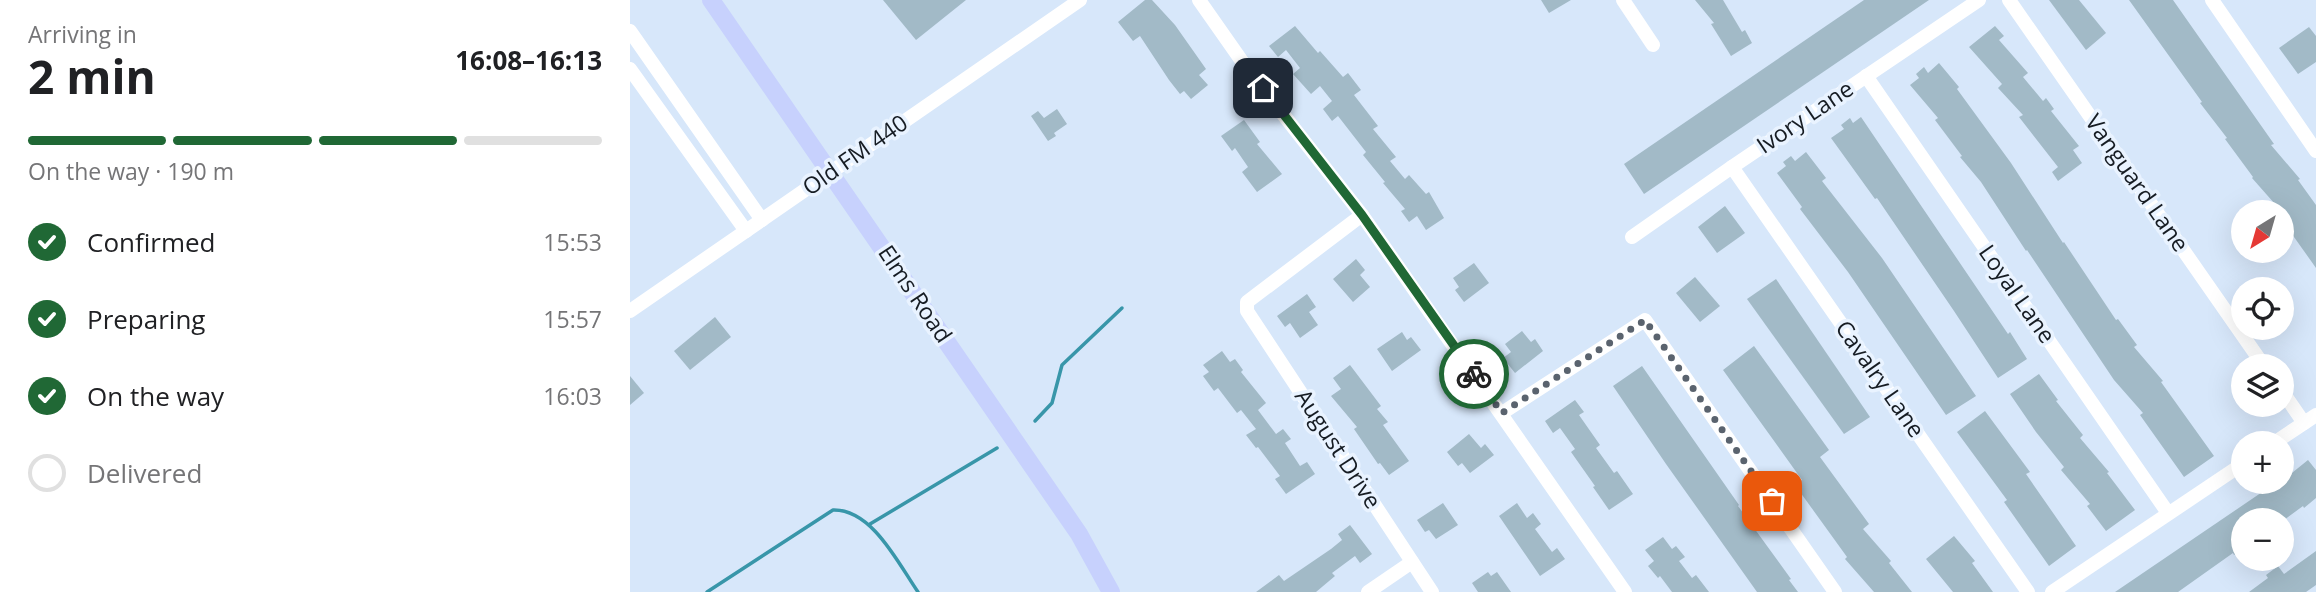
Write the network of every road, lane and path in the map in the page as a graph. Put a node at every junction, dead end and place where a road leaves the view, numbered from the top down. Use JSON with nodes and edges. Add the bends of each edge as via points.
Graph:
{"nodes":[{"id":1,"x":711,"y":0,"type":"edge"},
{"id":2,"x":1080,"y":0,"type":"edge"},
{"id":3,"x":1199,"y":0,"type":"edge"},
{"id":4,"x":1623,"y":0,"type":"edge"},
{"id":5,"x":1979,"y":0,"type":"edge"},
{"id":6,"x":2009,"y":0,"type":"edge"},
{"id":7,"x":2211,"y":0,"type":"edge"},
{"id":8,"x":630,"y":31,"type":"edge"},
{"id":9,"x":1653,"y":45,"type":"dead end"},
{"id":10,"x":630,"y":69,"type":"edge"},
{"id":11,"x":1866,"y":76,"type":"junction"},
{"id":12,"x":2316,"y":151,"type":"edge"},
{"id":13,"x":1732,"y":167,"type":"junction"},
{"id":14,"x":831,"y":172,"type":"junction"},
{"id":15,"x":1362,"y":215,"type":"junction"},
{"id":16,"x":761,"y":220,"type":"junction"},
{"id":17,"x":746,"y":231,"type":"junction"},
{"id":18,"x":1632,"y":237,"type":"dead end"},
{"id":19,"x":630,"y":311,"type":"edge"},
{"id":20,"x":2256,"y":354,"type":"edge"},
{"id":21,"x":2294,"y":403,"type":"edge"},
{"id":22,"x":1502,"y":413,"type":"junction"},
{"id":23,"x":2310,"y":419,"type":"edge"},
{"id":24,"x":2292,"y":431,"type":"edge"},
{"id":25,"x":2231,"y":472,"type":"edge"},
{"id":26,"x":2168,"y":513,"type":"junction"},
{"id":27,"x":1412,"y":562,"type":"junction"},
{"id":28,"x":1111,"y":592,"type":"edge"},
{"id":29,"x":1368,"y":592,"type":"edge"},
{"id":30,"x":1432,"y":592,"type":"edge"},
{"id":31,"x":1625,"y":592,"type":"edge"},
{"id":32,"x":1835,"y":592,"type":"edge"},
{"id":33,"x":2028,"y":592,"type":"edge"},
{"id":34,"x":2052,"y":592,"type":"edge"}],
"edges":[{"from":1,"to":14,"type":"main road","name":"Elms Road"},
{"from":2,"to":14,"type":"street","name":"Old FM 440"},
{"from":3,"to":15,"type":"street"},
{"from":4,"to":9,"type":"street"},
{"from":5,"to":11,"type":"street","name":"Ivory Lane"},
{"from":6,"to":20,"type":"street","name":"Vanguard Lane"},
{"from":7,"to":12,"type":"street"},
{"from":8,"to":16,"type":"street"},
{"from":10,"to":17,"type":"street"},
{"from":11,"to":13,"type":"street","name":"Ivory Lane"},
{"from":11,"to":26,"type":"street","name":"Loyal Lane"},
{"from":13,"to":18,"type":"street","name":"Ivory Lane"},
{"from":13,"to":33,"type":"street","name":"Cavalry Lane"},
{"from":14,"to":16,"type":"street","name":"Old FM 440"},
{"from":14,"to":28,"type":"main road","name":"Elms Road","via":[[1079,534]]},
{"from":15,"to":22,"type":"street"},
{"from":15,"to":27,"type":"street","name":"August Drive","via":[[1246,306]]},
{"from":16,"to":17,"type":"street","name":"Old FM 440"},
{"from":17,"to":19,"type":"street","name":"Old FM 440"},
{"from":21,"to":23,"type":"street"},
{"from":22,"to":31,"type":"street"},
{"from":22,"to":32,"type":"street","via":[[1645,320]]},
{"from":23,"to":24,"type":"street"},
{"from":25,"to":26,"type":"street"},
{"from":26,"to":34,"type":"street"},
{"from":27,"to":29,"type":"street"},
{"from":27,"to":30,"type":"street","name":"August Drive"}]}
